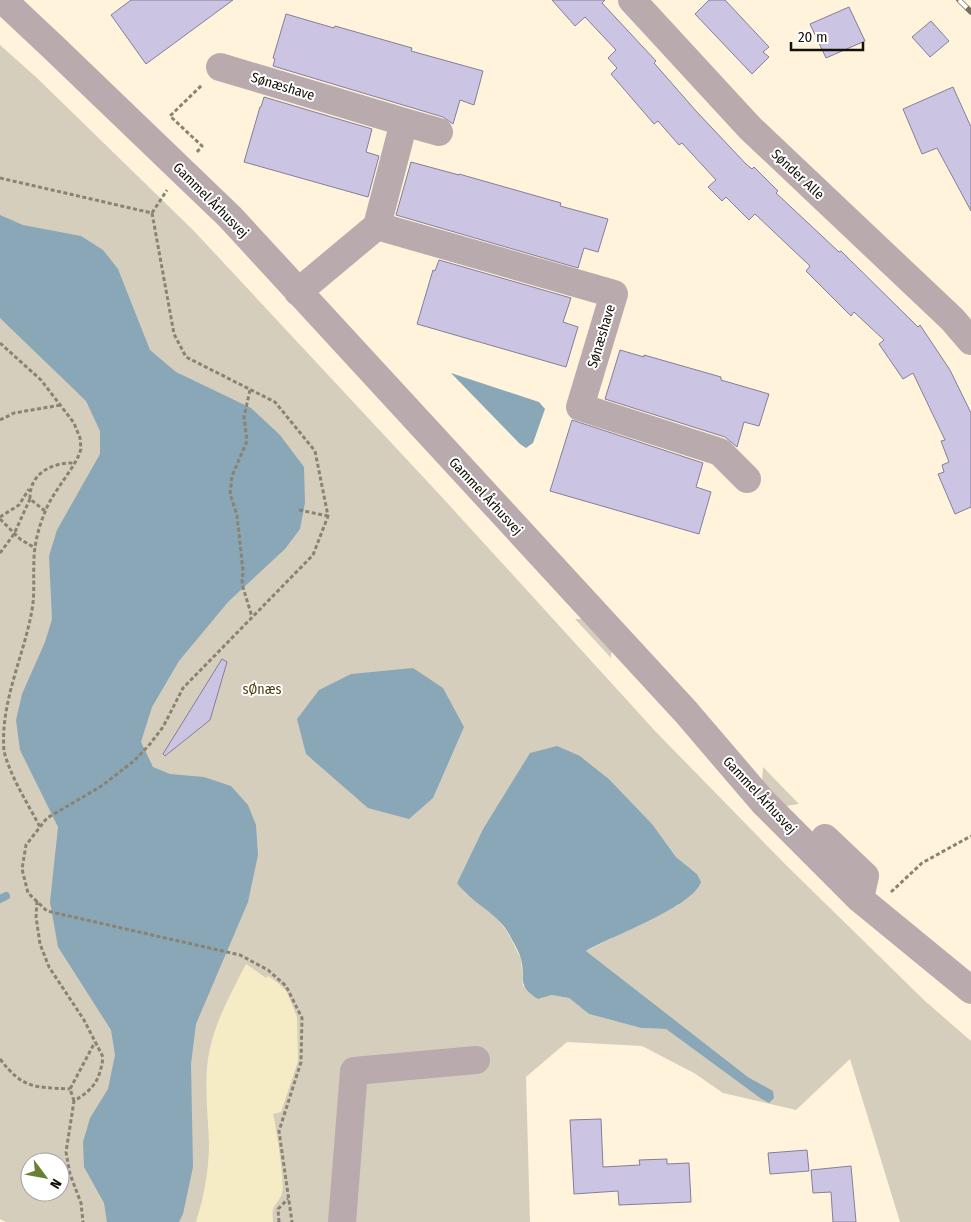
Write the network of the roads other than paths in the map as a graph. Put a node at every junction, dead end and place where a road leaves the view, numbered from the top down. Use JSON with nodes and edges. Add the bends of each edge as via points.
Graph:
{"nodes":[{"id":1,"x":4,"y":0,"type":"edge"},
{"id":2,"x":632,"y":0,"type":"edge"},
{"id":3,"x":220,"y":67,"type":"dead end"},
{"id":4,"x":404,"y":122,"type":"junction"},
{"id":5,"x":439,"y":132,"type":"dead end"},
{"id":6,"x":377,"y":226,"type":"junction"},
{"id":7,"x":298,"y":292,"type":"junction"},
{"id":8,"x":971,"y":341,"type":"edge"},
{"id":9,"x":747,"y":479,"type":"dead end"},
{"id":10,"x":971,"y":990,"type":"edge"},
{"id":11,"x":476,"y":1060,"type":"dead end"},
{"id":12,"x":342,"y":1222,"type":"edge"}],
"edges":[{"from":1,"to":7,"type":"street","name":"Gammel Århusvej","via":[[230,217]]},
{"from":2,"to":8,"type":"street","name":"Sønder Alle","via":[[750,128],[952,319]]},
{"from":3,"to":4,"type":"street","name":"Sønæshave"},
{"from":4,"to":5,"type":"street","name":"Sønæshave"},
{"from":4,"to":6,"type":"street"},
{"from":6,"to":7,"type":"street"},
{"from":6,"to":9,"type":"street","name":"Sønæshave","via":[[614,294],[580,407],[720,452]]},
{"from":7,"to":10,"type":"street","name":"Gammel Århusvej","via":[[686,712],[773,812],[867,904]]},
{"from":11,"to":12,"type":"street","via":[[354,1070]]}]}
